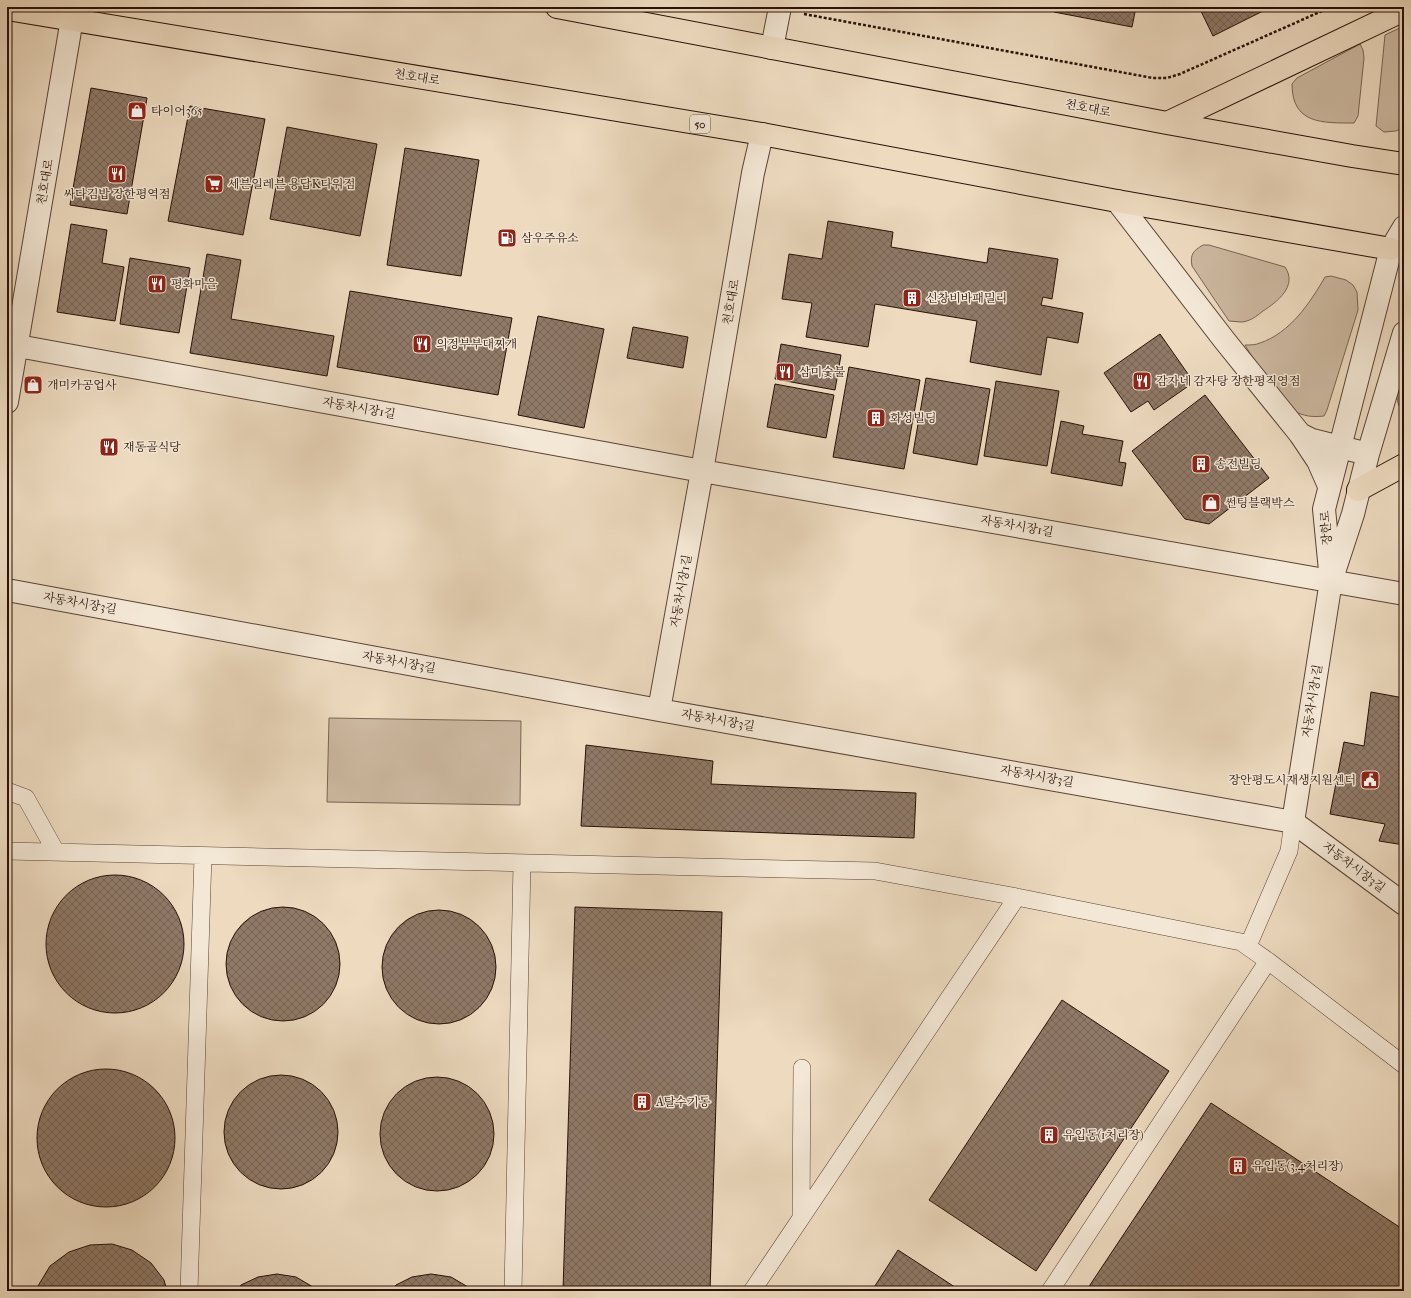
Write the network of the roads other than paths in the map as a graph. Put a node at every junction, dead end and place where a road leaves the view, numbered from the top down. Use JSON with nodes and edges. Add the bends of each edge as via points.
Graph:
{"nodes":[{"id":1,"x":557,"y":7,"type":"edge"},
{"id":2,"x":780,"y":8,"type":"edge"},
{"id":3,"x":7,"y":9,"type":"edge"},
{"id":4,"x":1404,"y":10,"type":"edge"},
{"id":5,"x":72,"y":19,"type":"junction"},
{"id":6,"x":772,"y":48,"type":"junction"},
{"id":7,"x":1167,"y":123,"type":"junction"},
{"id":8,"x":762,"y":134,"type":"junction"},
{"id":9,"x":1404,"y":164,"type":"edge"},
{"id":10,"x":1117,"y":201,"type":"junction"},
{"id":11,"x":1404,"y":227,"type":"edge"},
{"id":12,"x":1391,"y":249,"type":"junction"},
{"id":13,"x":1404,"y":333,"type":"edge"},
{"id":14,"x":12,"y":345,"type":"edge"},
{"id":15,"x":7,"y":402,"type":"edge"},
{"id":16,"x":1300,"y":434,"type":"junction"},
{"id":17,"x":1339,"y":447,"type":"junction"},
{"id":18,"x":1368,"y":454,"type":"junction"},
{"id":19,"x":1404,"y":465,"type":"edge"},
{"id":20,"x":702,"y":471,"type":"junction"},
{"id":21,"x":1329,"y":486,"type":"junction"},
{"id":22,"x":1358,"y":490,"type":"junction"},
{"id":23,"x":1331,"y":581,"type":"junction"},
{"id":24,"x":7,"y":590,"type":"edge"},
{"id":25,"x":1404,"y":594,"type":"edge"},
{"id":26,"x":659,"y":710,"type":"junction"},
{"id":27,"x":7,"y":791,"type":"edge"},
{"id":28,"x":1293,"y":822,"type":"junction"},
{"id":29,"x":7,"y":851,"type":"edge"},
{"id":30,"x":56,"y":852,"type":"junction"},
{"id":31,"x":202,"y":856,"type":"junction"},
{"id":32,"x":522,"y":863,"type":"junction"},
{"id":33,"x":1017,"y":897,"type":"junction"},
{"id":34,"x":1404,"y":904,"type":"edge"},
{"id":35,"x":1248,"y":946,"type":"junction"},
{"id":36,"x":1268,"y":961,"type":"junction"},
{"id":37,"x":1404,"y":1065,"type":"edge"},
{"id":38,"x":802,"y":1068,"type":"dead end"},
{"id":39,"x":801,"y":1218,"type":"junction"},
{"id":40,"x":189,"y":1291,"type":"edge"},
{"id":41,"x":513,"y":1291,"type":"edge"},
{"id":42,"x":752,"y":1291,"type":"edge"},
{"id":43,"x":1050,"y":1291,"type":"edge"}],
"edges":[{"from":1,"to":6,"type":"main road","name":"천호대로"},
{"from":2,"to":6,"type":"street"},
{"from":3,"to":5,"type":"main road","name":"천호대로","number":"50"},
{"from":4,"to":7,"type":"main road"},
{"from":5,"to":8,"type":"main road","name":"천호대로","number":"50"},
{"from":5,"to":14,"type":"street","name":"천호대로"},
{"from":6,"to":7,"type":"main road","name":"천호대로"},
{"from":7,"to":9,"type":"main road","name":"천호대로"},
{"from":8,"to":10,"type":"main road","name":"천호대로","number":"50"},
{"from":8,"to":20,"type":"street","name":"천호대로","via":[[753,173]]},
{"from":10,"to":12,"type":"main road","name":"천호대로","number":"50"},
{"from":10,"to":16,"type":"street"},
{"from":11,"to":12,"type":"street","name":"장한로"},
{"from":12,"to":17,"type":"street","name":"장한로"},
{"from":13,"to":18,"type":"street","name":"장한로"},
{"from":14,"to":15,"type":"street"},
{"from":14,"to":20,"type":"street","name":"자동차시장1길"},
{"from":16,"to":17,"type":"street"},
{"from":16,"to":21,"type":"street","via":[[1318,461]]},
{"from":17,"to":18,"type":"street"},
{"from":17,"to":21,"type":"street","name":"장한로"},
{"from":18,"to":22,"type":"street","name":"장한로"},
{"from":19,"to":22,"type":"main road"},
{"from":20,"to":23,"type":"street","name":"자동차시장1길"},
{"from":20,"to":26,"type":"street","name":"자동차시장1길"},
{"from":21,"to":23,"type":"street","name":"장한로","via":[[1324,509]]},
{"from":22,"to":23,"type":"street","name":"장한로","via":[[1353,514]]},
{"from":23,"to":25,"type":"street","name":"자동차시장1길"},
{"from":23,"to":28,"type":"street","name":"자동차시장1길"},
{"from":24,"to":26,"type":"street","name":"자동차시장3길"},
{"from":26,"to":28,"type":"street","name":"자동차시장3길"},
{"from":27,"to":30,"type":"lane","via":[[26,798]]},
{"from":28,"to":34,"type":"street","name":"자동차시장3길"},
{"from":28,"to":35,"type":"lane","via":[[1289,851]]},
{"from":29,"to":30,"type":"lane"},
{"from":30,"to":31,"type":"lane"},
{"from":31,"to":32,"type":"lane"},
{"from":31,"to":40,"type":"lane"},
{"from":32,"to":33,"type":"lane","via":[[875,871]]},
{"from":32,"to":41,"type":"lane"},
{"from":33,"to":35,"type":"lane","via":[[1241,942]]},
{"from":33,"to":39,"type":"lane"},
{"from":35,"to":36,"type":"lane"},
{"from":36,"to":37,"type":"lane"},
{"from":36,"to":43,"type":"lane"},
{"from":38,"to":39,"type":"lane"},
{"from":39,"to":42,"type":"lane"}]}
